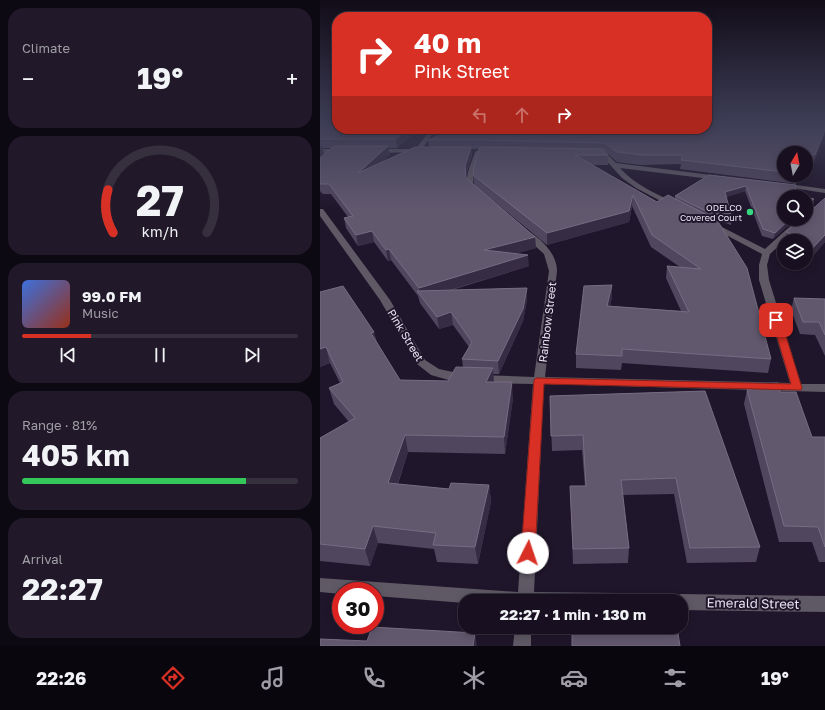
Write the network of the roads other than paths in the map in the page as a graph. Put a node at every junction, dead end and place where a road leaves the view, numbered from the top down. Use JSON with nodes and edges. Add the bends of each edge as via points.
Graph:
{"nodes":[{"id":1,"x":320,"y":151,"type":"edge"},
{"id":2,"x":334,"y":151,"type":"junction"},
{"id":3,"x":350,"y":151,"type":"edge"},
{"id":4,"x":372,"y":151,"type":"edge"},
{"id":5,"x":418,"y":151,"type":"joint"},
{"id":6,"x":425,"y":151,"type":"edge"},
{"id":7,"x":478,"y":152,"type":"edge"},
{"id":8,"x":589,"y":154,"type":"edge"},
{"id":9,"x":326,"y":159,"type":"edge"},
{"id":10,"x":614,"y":165,"type":"junction"},
{"id":11,"x":723,"y":178,"type":"edge"},
{"id":12,"x":778,"y":185,"type":"edge"},
{"id":13,"x":825,"y":191,"type":"edge"},
{"id":14,"x":485,"y":200,"type":"edge"},
{"id":15,"x":681,"y":210,"type":"edge"},
{"id":16,"x":320,"y":211,"type":"edge"},
{"id":17,"x":707,"y":223,"type":"edge"},
{"id":18,"x":515,"y":225,"type":"edge"},
{"id":19,"x":796,"y":226,"type":"edge"},
{"id":20,"x":766,"y":253,"type":"junction"},
{"id":21,"x":539,"y":380,"type":"junction"},
{"id":22,"x":797,"y":388,"type":"junction"},
{"id":23,"x":825,"y":388,"type":"edge"},
{"id":24,"x":320,"y":585,"type":"edge"},
{"id":25,"x":525,"y":594,"type":"edge"},
{"id":26,"x":458,"y":595,"type":"edge"},
{"id":27,"x":688,"y":602,"type":"edge"},
{"id":28,"x":825,"y":604,"type":"edge"},
{"id":29,"x":523,"y":634,"type":"edge"},
{"id":30,"x":522,"y":646,"type":"edge"}],
"edges":[{"from":1,"to":2,"type":"street"},
{"from":2,"to":3,"type":"street"},
{"from":2,"to":9,"type":"street"},
{"from":4,"to":5,"type":"street"},
{"from":5,"to":6,"type":"street"},
{"from":7,"to":14,"type":"street","via":[[470,176],[470,186]]},
{"from":8,"to":10,"type":"street","via":[[605,155]]},
{"from":10,"to":11,"type":"street"},
{"from":10,"to":15,"type":"street","via":[[624,177],[638,187]]},
{"from":12,"to":13,"type":"street"},
{"from":16,"to":21,"type":"street","name":"Pink Street","via":[[366,271],[421,362],[434,372],[452,377]]},
{"from":17,"to":20,"type":"street"},
{"from":18,"to":21,"type":"street","name":"Rainbow Street","via":[[545,249],[553,263]]},
{"from":19,"to":20,"type":"street"},
{"from":20,"to":22,"type":"street","via":[[762,265],[764,280]]},
{"from":21,"to":22,"type":"street","name":"Pink Street"},
{"from":21,"to":25,"type":"street","name":"Rainbow Street"},
{"from":22,"to":23,"type":"street","name":"Pink Street"},
{"from":24,"to":26,"type":"street"},
{"from":27,"to":28,"type":"street","name":"Emerald Street"},
{"from":29,"to":30,"type":"street"}]}
